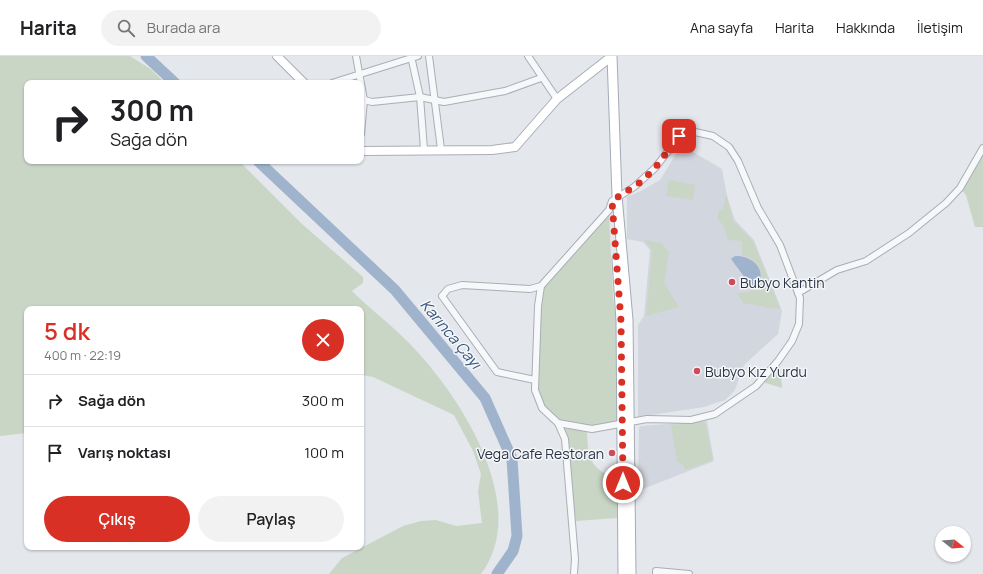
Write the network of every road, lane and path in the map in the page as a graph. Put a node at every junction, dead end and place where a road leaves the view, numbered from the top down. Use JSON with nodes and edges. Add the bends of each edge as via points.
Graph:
{"nodes":[{"id":1,"x":277,"y":56,"type":"edge"},
{"id":2,"x":356,"y":56,"type":"edge"},
{"id":3,"x":418,"y":56,"type":"edge"},
{"id":4,"x":429,"y":56,"type":"edge"},
{"id":5,"x":528,"y":56,"type":"edge"},
{"id":6,"x":411,"y":57,"type":"edge"},
{"id":7,"x":609,"y":57,"type":"edge"},
{"id":8,"x":360,"y":74,"type":"junction"},
{"id":9,"x":541,"y":78,"type":"junction"},
{"id":10,"x":301,"y":80,"type":"edge"},
{"id":11,"x":341,"y":80,"type":"edge"},
{"id":12,"x":361,"y":80,"type":"edge"},
{"id":13,"x":420,"y":97,"type":"junction"},
{"id":14,"x":364,"y":99,"type":"edge"},
{"id":15,"x":557,"y":99,"type":"junction"},
{"id":16,"x":435,"y":100,"type":"junction"},
{"id":17,"x":983,"y":148,"type":"edge"},
{"id":18,"x":424,"y":149,"type":"junction"},
{"id":19,"x":441,"y":150,"type":"junction"},
{"id":20,"x":364,"y":151,"type":"edge"},
{"id":21,"x":615,"y":199,"type":"junction"},
{"id":22,"x":541,"y":286,"type":"junction"},
{"id":23,"x":798,"y":293,"type":"junction"},
{"id":24,"x":535,"y":380,"type":"junction"},
{"id":25,"x":558,"y":423,"type":"junction"},
{"id":26,"x":626,"y":423,"type":"junction"},
{"id":27,"x":574,"y":574,"type":"edge"},
{"id":28,"x":623,"y":574,"type":"edge"},
{"id":29,"x":631,"y":574,"type":"edge"},
{"id":30,"x":656,"y":574,"type":"edge"},
{"id":31,"x":689,"y":574,"type":"edge"}],
"edges":[{"from":1,"to":10,"type":"main road"},
{"from":2,"to":8,"type":"street"},
{"from":3,"to":6,"type":"street"},
{"from":4,"to":16,"type":"street"},
{"from":5,"to":9,"type":"street"},
{"from":6,"to":8,"type":"street"},
{"from":6,"to":13,"type":"street"},
{"from":7,"to":15,"type":"main road"},
{"from":7,"to":21,"type":"main road"},
{"from":8,"to":11,"type":"street"},
{"from":8,"to":12,"type":"street"},
{"from":9,"to":15,"type":"street"},
{"from":9,"to":16,"type":"street","via":[[505,91],[444,102]]},
{"from":13,"to":14,"type":"street","via":[[372,102]]},
{"from":13,"to":16,"type":"street"},
{"from":13,"to":18,"type":"street"},
{"from":15,"to":19,"type":"main road","via":[[515,147],[492,150]]},
{"from":16,"to":19,"type":"street"},
{"from":17,"to":23,"type":"street","via":[[960,188],[910,233],[866,261],[836,270]]},
{"from":18,"to":19,"type":"main road"},
{"from":18,"to":20,"type":"main road"},
{"from":21,"to":22,"type":"street","via":[[609,210]]},
{"from":21,"to":23,"type":"street","via":[[642,181],[685,132],[713,136],[729,147],[738,161],[758,208],[780,245]]},
{"from":21,"to":26,"type":"main road"},
{"from":22,"to":24,"type":"street"},
{"from":22,"to":24,"type":"street","via":[[530,289],[462,285],[448,289],[442,296],[497,372]]},
{"from":23,"to":26,"type":"street","via":[[799,324],[792,341],[756,386],[715,414],[700,419],[647,419]]},
{"from":24,"to":25,"type":"street","via":[[535,390],[542,408]]},
{"from":25,"to":26,"type":"street","via":[[592,429]]},
{"from":25,"to":27,"type":"street","via":[[565,439],[576,558]]},
{"from":26,"to":28,"type":"main road"},
{"from":26,"to":29,"type":"main road"},
{"from":30,"to":31,"type":"street","via":[[656,571]]}]}
